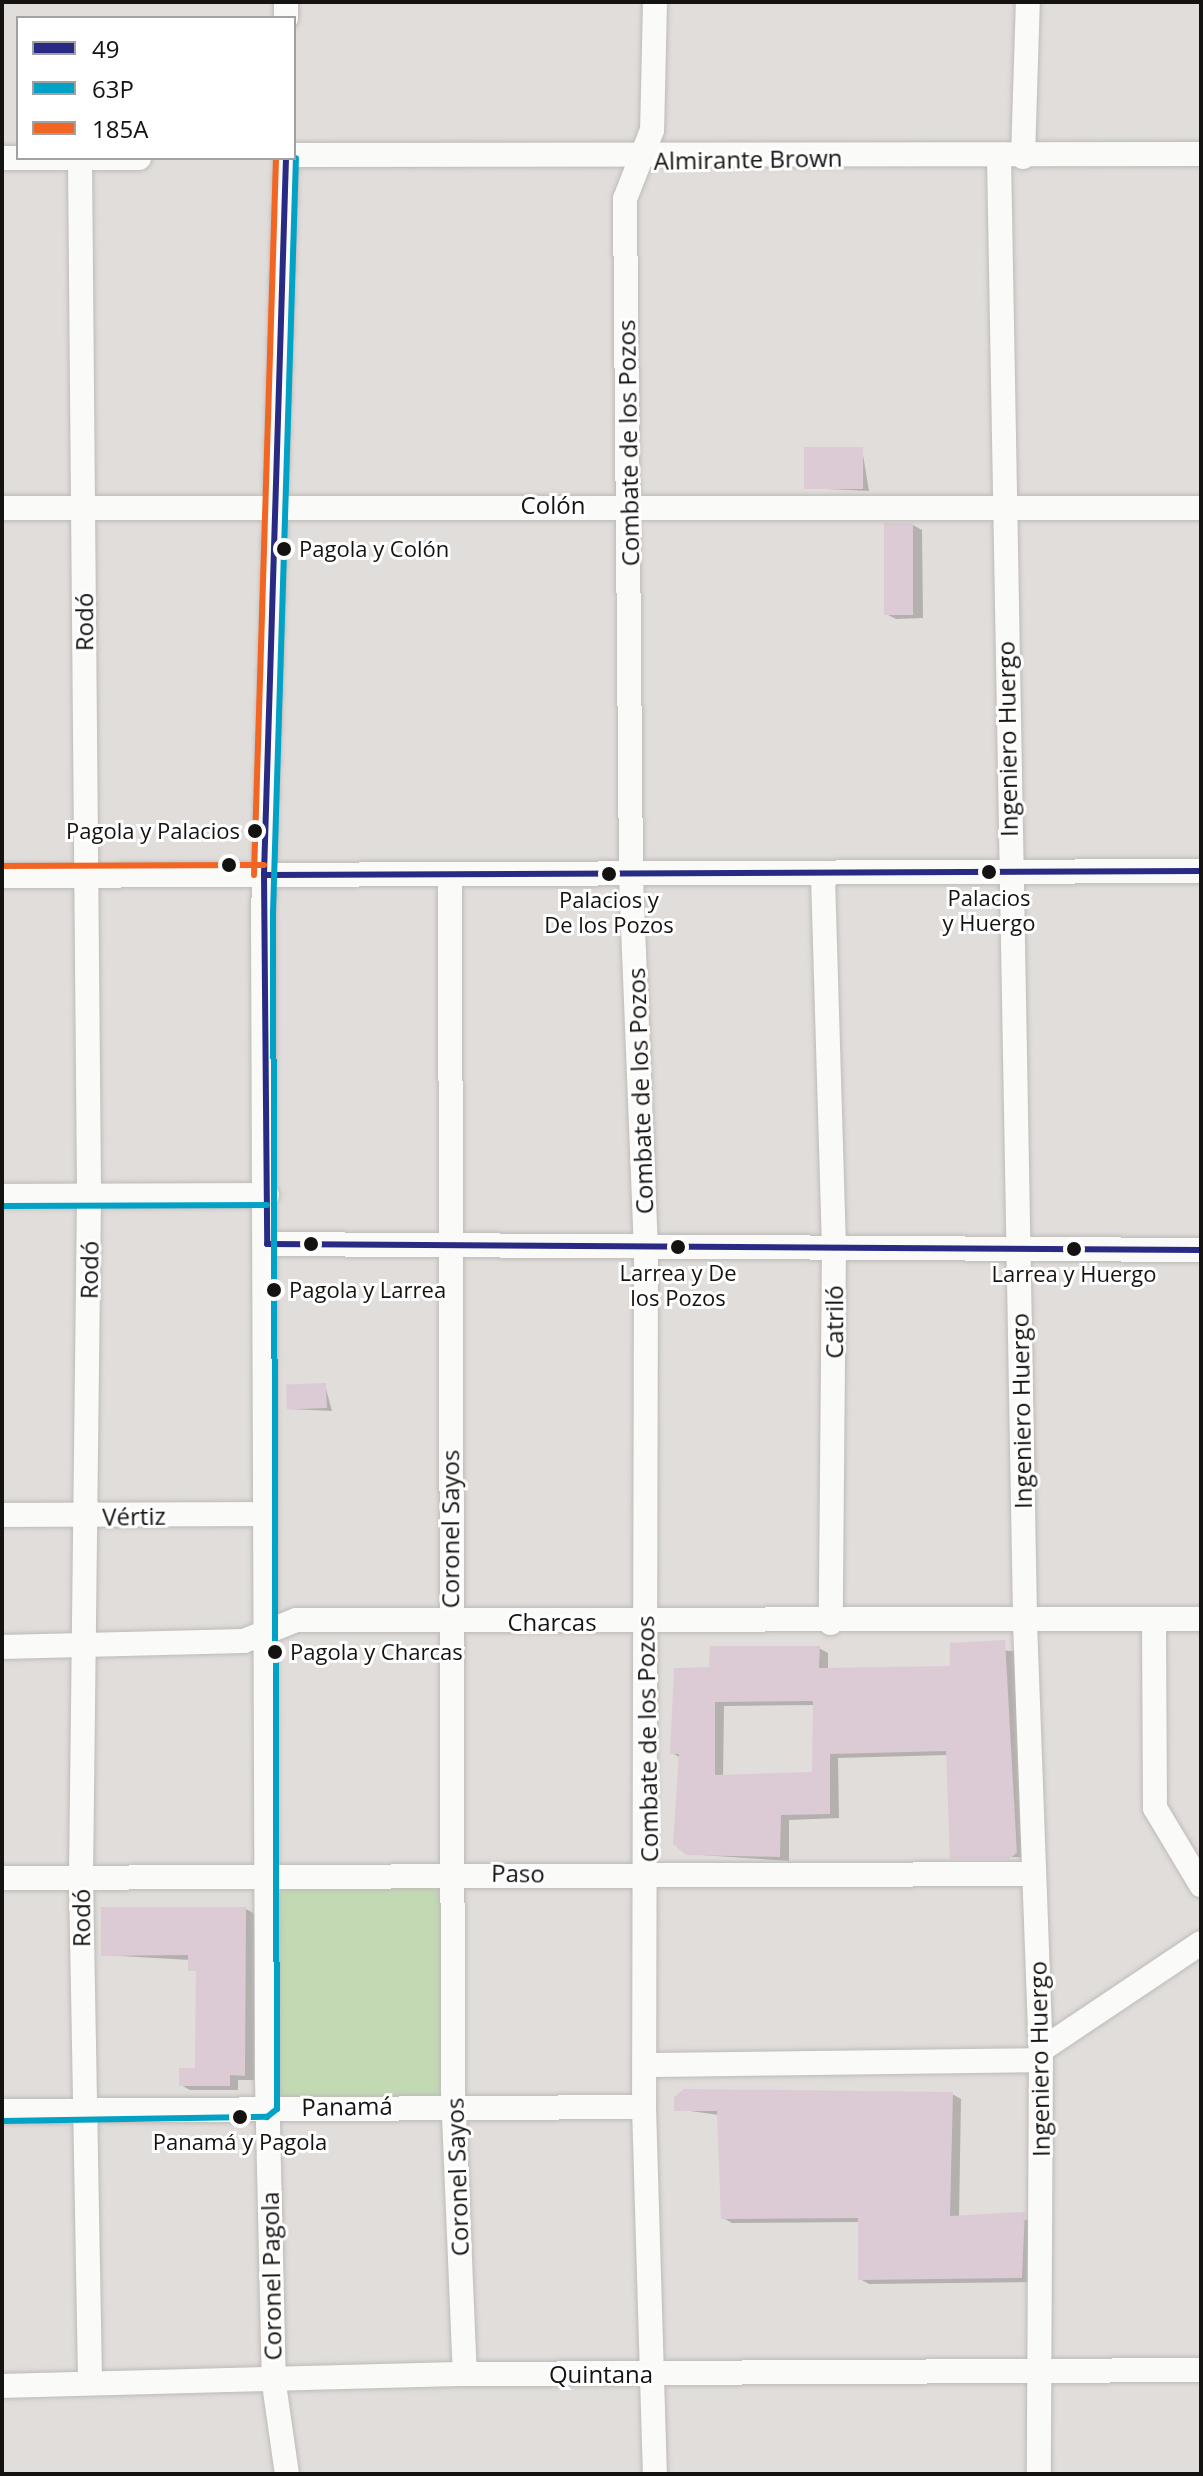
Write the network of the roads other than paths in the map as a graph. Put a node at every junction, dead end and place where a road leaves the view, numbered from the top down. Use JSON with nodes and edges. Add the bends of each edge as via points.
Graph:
{"nodes":[{"id":1,"x":655,"y":2,"type":"edge"},
{"id":2,"x":1028,"y":2,"type":"edge"},
{"id":3,"x":1201,"y":154,"type":"edge"},
{"id":4,"x":296,"y":155,"type":"edge"},
{"id":5,"x":1011,"y":156,"type":"junction"},
{"id":6,"x":80,"y":160,"type":"edge"},
{"id":7,"x":286,"y":160,"type":"edge"},
{"id":8,"x":639,"y":160,"type":"junction"},
{"id":9,"x":275,"y":504,"type":"junction"},
{"id":10,"x":629,"y":505,"type":"junction"},
{"id":11,"x":2,"y":508,"type":"edge"},
{"id":12,"x":84,"y":508,"type":"junction"},
{"id":13,"x":1004,"y":508,"type":"junction"},
{"id":14,"x":1201,"y":508,"type":"edge"},
{"id":15,"x":1009,"y":871,"type":"junction"},
{"id":16,"x":1201,"y":871,"type":"edge"},
{"id":17,"x":264,"y":875,"type":"junction"},
{"id":18,"x":450,"y":875,"type":"junction"},
{"id":19,"x":2,"y":876,"type":"edge"},
{"id":20,"x":85,"y":876,"type":"junction"},
{"id":21,"x":631,"y":877,"type":"junction"},
{"id":22,"x":823,"y":877,"type":"junction"},
{"id":23,"x":89,"y":1195,"type":"junction"},
{"id":24,"x":267,"y":1195,"type":"junction"},
{"id":25,"x":2,"y":1196,"type":"edge"},
{"id":26,"x":267,"y":1244,"type":"junction"},
{"id":27,"x":448,"y":1245,"type":"junction"},
{"id":28,"x":834,"y":1245,"type":"junction"},
{"id":29,"x":1018,"y":1248,"type":"junction"},
{"id":30,"x":646,"y":1250,"type":"junction"},
{"id":31,"x":1201,"y":1250,"type":"edge"},
{"id":32,"x":265,"y":1514,"type":"junction"},
{"id":33,"x":2,"y":1515,"type":"edge"},
{"id":34,"x":86,"y":1516,"type":"junction"},
{"id":35,"x":1201,"y":1619,"type":"edge"},
{"id":36,"x":1154,"y":1620,"type":"junction"},
{"id":37,"x":451,"y":1622,"type":"junction"},
{"id":38,"x":1025,"y":1622,"type":"junction"},
{"id":39,"x":645,"y":1623,"type":"junction"},
{"id":40,"x":831,"y":1623,"type":"junction"},
{"id":41,"x":268,"y":1631,"type":"junction"},
{"id":42,"x":85,"y":1645,"type":"junction"},
{"id":43,"x":2,"y":1647,"type":"edge"},
{"id":44,"x":265,"y":1873,"type":"junction"},
{"id":45,"x":458,"y":1873,"type":"junction"},
{"id":46,"x":1034,"y":1874,"type":"junction"},
{"id":47,"x":648,"y":1875,"type":"junction"},
{"id":48,"x":2,"y":1878,"type":"edge"},
{"id":49,"x":81,"y":1878,"type":"junction"},
{"id":50,"x":1201,"y":1885,"type":"edge"},
{"id":51,"x":1201,"y":1943,"type":"edge"},
{"id":52,"x":1040,"y":2055,"type":"junction"},
{"id":53,"x":646,"y":2065,"type":"junction"},
{"id":54,"x":454,"y":2104,"type":"junction"},
{"id":55,"x":267,"y":2107,"type":"junction"},
{"id":56,"x":644,"y":2107,"type":"junction"},
{"id":57,"x":2,"y":2111,"type":"edge"},
{"id":58,"x":82,"y":2111,"type":"junction"},
{"id":59,"x":1201,"y":2370,"type":"edge"},
{"id":60,"x":1044,"y":2371,"type":"junction"},
{"id":61,"x":465,"y":2374,"type":"junction"},
{"id":62,"x":648,"y":2374,"type":"junction"},
{"id":63,"x":90,"y":2381,"type":"junction"},
{"id":64,"x":274,"y":2384,"type":"junction"},
{"id":65,"x":2,"y":2386,"type":"edge"},
{"id":66,"x":287,"y":2474,"type":"edge"},
{"id":67,"x":655,"y":2474,"type":"edge"},
{"id":68,"x":1039,"y":2474,"type":"edge"}],
"edges":[{"from":1,"to":8,"type":"street","name":"Combate de los Pozos","via":[[652,130]]},
{"from":2,"to":5,"type":"street","name":"Ingeniero Huergo"},
{"from":3,"to":5,"type":"street","name":"Almirante Brown"},
{"from":4,"to":8,"type":"street","name":"Almirante Brown"},
{"from":5,"to":8,"type":"street","name":"Almirante Brown"},
{"from":5,"to":13,"type":"street","name":"Ingeniero Huergo"},
{"from":6,"to":12,"type":"street","name":"Rodó"},
{"from":7,"to":9,"type":"street","name":"Coronel Pagola"},
{"from":8,"to":10,"type":"street","name":"Combate de los Pozos","via":[[625,199]]},
{"from":9,"to":10,"type":"street","name":"Colón"},
{"from":9,"to":12,"type":"street","name":"Colón"},
{"from":9,"to":17,"type":"street","name":"Coronel Pagola"},
{"from":10,"to":13,"type":"street","name":"Colón"},
{"from":10,"to":21,"type":"street","name":"Combate de los Pozos"},
{"from":11,"to":12,"type":"street","name":"Colón"},
{"from":12,"to":20,"type":"street","name":"Rodó"},
{"from":13,"to":14,"type":"street","name":"Colón"},
{"from":13,"to":15,"type":"street","name":"Ingeniero Huergo"},
{"from":15,"to":16,"type":"street"},
{"from":15,"to":22,"type":"street"},
{"from":15,"to":29,"type":"street","name":"Ingeniero Huergo"},
{"from":17,"to":18,"type":"street"},
{"from":17,"to":20,"type":"street"},
{"from":17,"to":24,"type":"street","name":"Coronel Pagola"},
{"from":18,"to":21,"type":"street"},
{"from":18,"to":27,"type":"street","name":"Coronel Sayos"},
{"from":19,"to":20,"type":"street"},
{"from":20,"to":23,"type":"street","name":"Rodó"},
{"from":21,"to":22,"type":"street"},
{"from":21,"to":30,"type":"street","name":"Combate de los Pozos"},
{"from":22,"to":28,"type":"street","name":"Catriló"},
{"from":23,"to":24,"type":"street"},
{"from":23,"to":25,"type":"street"},
{"from":23,"to":34,"type":"street","name":"Rodó"},
{"from":24,"to":26,"type":"street","name":"Coronel Pagola"},
{"from":26,"to":27,"type":"street"},
{"from":26,"to":32,"type":"street","name":"Coronel Pagola"},
{"from":27,"to":30,"type":"street"},
{"from":27,"to":37,"type":"street","name":"Coronel Sayos"},
{"from":28,"to":29,"type":"street"},
{"from":28,"to":30,"type":"street"},
{"from":28,"to":40,"type":"street","name":"Catriló"},
{"from":29,"to":31,"type":"street"},
{"from":29,"to":38,"type":"street","name":"Ingeniero Huergo"},
{"from":30,"to":39,"type":"street","name":"Combate de los Pozos"},
{"from":32,"to":34,"type":"street","name":"Vértiz"},
{"from":32,"to":41,"type":"street","name":"Coronel Pagola"},
{"from":33,"to":34,"type":"street","name":"Vértiz"},
{"from":34,"to":42,"type":"street","name":"Rodó"},
{"from":35,"to":36,"type":"street","name":"Charcas"},
{"from":36,"to":38,"type":"street","name":"Charcas"},
{"from":36,"to":50,"type":"street","via":[[1155,1808]]},
{"from":37,"to":39,"type":"street","name":"Charcas"},
{"from":37,"to":41,"type":"street","name":"Charcas","via":[[296,1620]]},
{"from":37,"to":45,"type":"street","name":"Coronel Sayos"},
{"from":38,"to":40,"type":"street","name":"Charcas"},
{"from":38,"to":46,"type":"street","name":"Ingeniero Huergo"},
{"from":39,"to":40,"type":"street","name":"Charcas"},
{"from":39,"to":47,"type":"street","name":"Combate de los Pozos"},
{"from":41,"to":42,"type":"street","name":"Charcas","via":[[244,1641]]},
{"from":41,"to":44,"type":"street","name":"Coronel Pagola"},
{"from":42,"to":43,"type":"street","name":"Charcas"},
{"from":42,"to":49,"type":"street","name":"Rodó"},
{"from":44,"to":45,"type":"street","name":"Paso"},
{"from":44,"to":49,"type":"street","name":"Paso"},
{"from":44,"to":55,"type":"street","name":"Coronel Pagola"},
{"from":45,"to":47,"type":"street","name":"Paso"},
{"from":45,"to":54,"type":"street","name":"Coronel Sayos"},
{"from":46,"to":47,"type":"street","name":"Paso"},
{"from":46,"to":52,"type":"street","name":"Ingeniero Huergo"},
{"from":47,"to":53,"type":"street","name":"Combate de los Pozos"},
{"from":48,"to":49,"type":"street","name":"Paso"},
{"from":49,"to":58,"type":"street","name":"Rodó"},
{"from":51,"to":52,"type":"street"},
{"from":52,"to":53,"type":"street"},
{"from":52,"to":60,"type":"street","name":"Ingeniero Huergo"},
{"from":53,"to":56,"type":"street","name":"Combate de los Pozos"},
{"from":54,"to":55,"type":"street","name":"Panamá"},
{"from":54,"to":56,"type":"street","name":"Panamá"},
{"from":54,"to":61,"type":"street","name":"Coronel Sayos"},
{"from":55,"to":58,"type":"street","name":"Panamá"},
{"from":55,"to":64,"type":"street","name":"Coronel Pagola"},
{"from":56,"to":62,"type":"street","name":"Combate de los Pozos"},
{"from":57,"to":58,"type":"street","name":"Panamá"},
{"from":58,"to":63,"type":"street","name":"Rodó"},
{"from":59,"to":60,"type":"street","name":"Quintana"},
{"from":60,"to":62,"type":"street","name":"Quintana"},
{"from":60,"to":68,"type":"street","name":"Ingeniero Huergo"},
{"from":61,"to":62,"type":"street","name":"Quintana"},
{"from":61,"to":64,"type":"street","name":"Quintana"},
{"from":62,"to":67,"type":"street","name":"Combate de los Pozos"},
{"from":63,"to":64,"type":"street","name":"Quintana"},
{"from":63,"to":65,"type":"street","name":"Quintana"},
{"from":64,"to":66,"type":"street","name":"Coronel Pagola"}]}
